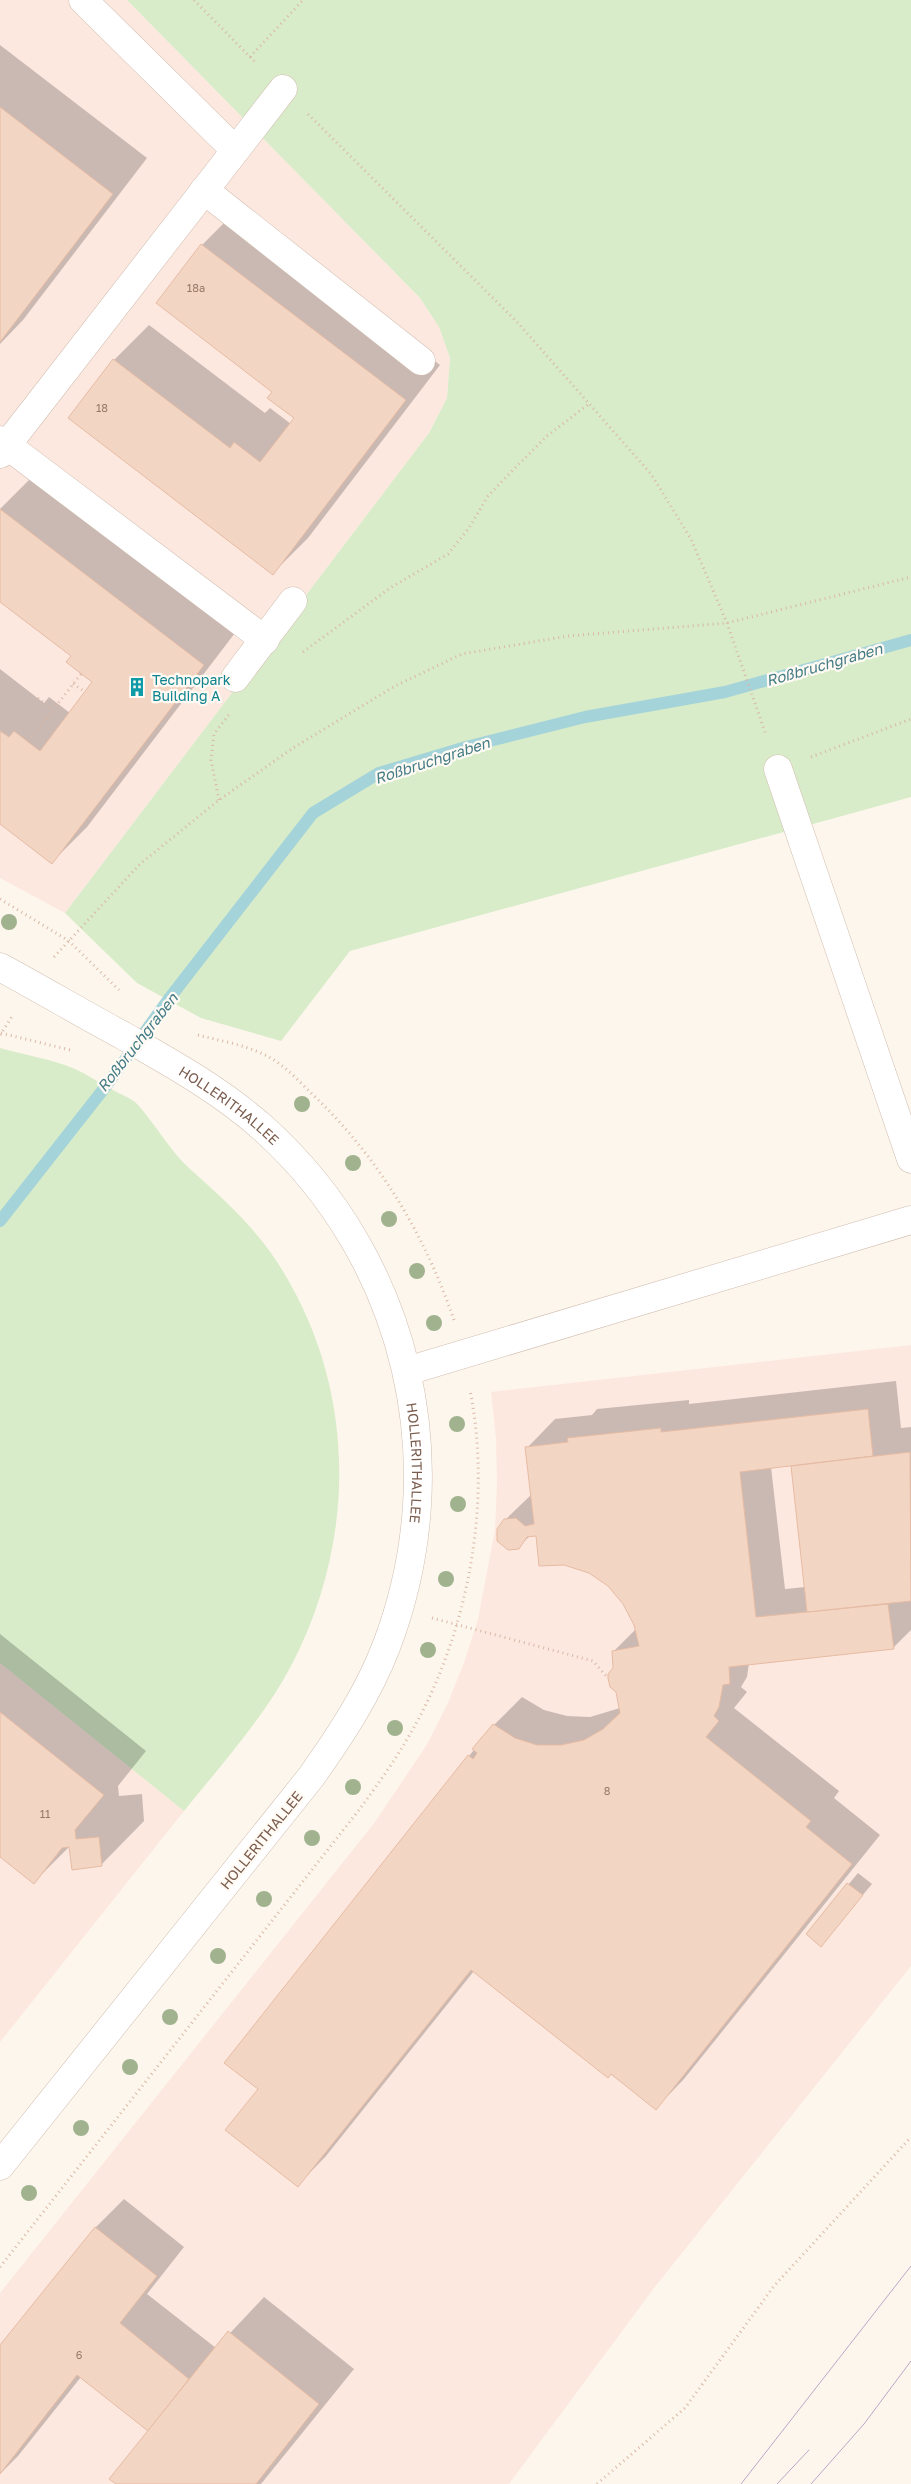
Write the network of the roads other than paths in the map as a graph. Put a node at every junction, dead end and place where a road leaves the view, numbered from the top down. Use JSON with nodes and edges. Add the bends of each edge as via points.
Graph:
{"nodes":[{"id":1,"x":83,"y":0,"type":"edge"},
{"id":2,"x":283,"y":89,"type":"road end"},
{"id":3,"x":235,"y":150,"type":"junction"},
{"id":4,"x":204,"y":190,"type":"junction"},
{"id":5,"x":421,"y":361,"type":"dead end"},
{"id":6,"x":2,"y":446,"type":"edge"},
{"id":7,"x":293,"y":601,"type":"dead end"},
{"id":8,"x":264,"y":640,"type":"junction"},
{"id":9,"x":235,"y":678,"type":"dead end"},
{"id":10,"x":778,"y":769,"type":"road end"},
{"id":11,"x":0,"y":967,"type":"edge"},
{"id":12,"x":911,"y":1159,"type":"edge"},
{"id":13,"x":911,"y":1220,"type":"edge"},
{"id":14,"x":407,"y":1372,"type":"junction"},
{"id":15,"x":0,"y":2166,"type":"edge"}],
"edges":[{"from":1,"to":3,"type":"street"},
{"from":2,"to":3,"type":"street"},
{"from":3,"to":4,"type":"street"},
{"from":4,"to":5,"type":"street"},
{"from":4,"to":6,"type":"street"},
{"from":6,"to":8,"type":"street"},
{"from":7,"to":8,"type":"street"},
{"from":8,"to":9,"type":"street"},
{"from":10,"to":12,"type":"street"},
{"from":11,"to":14,"type":"street","name":"HOLLERITHALLEE","via":[[150,1051],[234,1104],[277,1141],[327,1197],[351,1234],[388,1309]]},
{"from":13,"to":14,"type":"street"},
{"from":14,"to":15,"type":"street","name":"HOLLERITHALLEE","via":[[418,1444],[419,1487],[411,1561],[399,1610],[369,1687],[311,1776]]}]}
